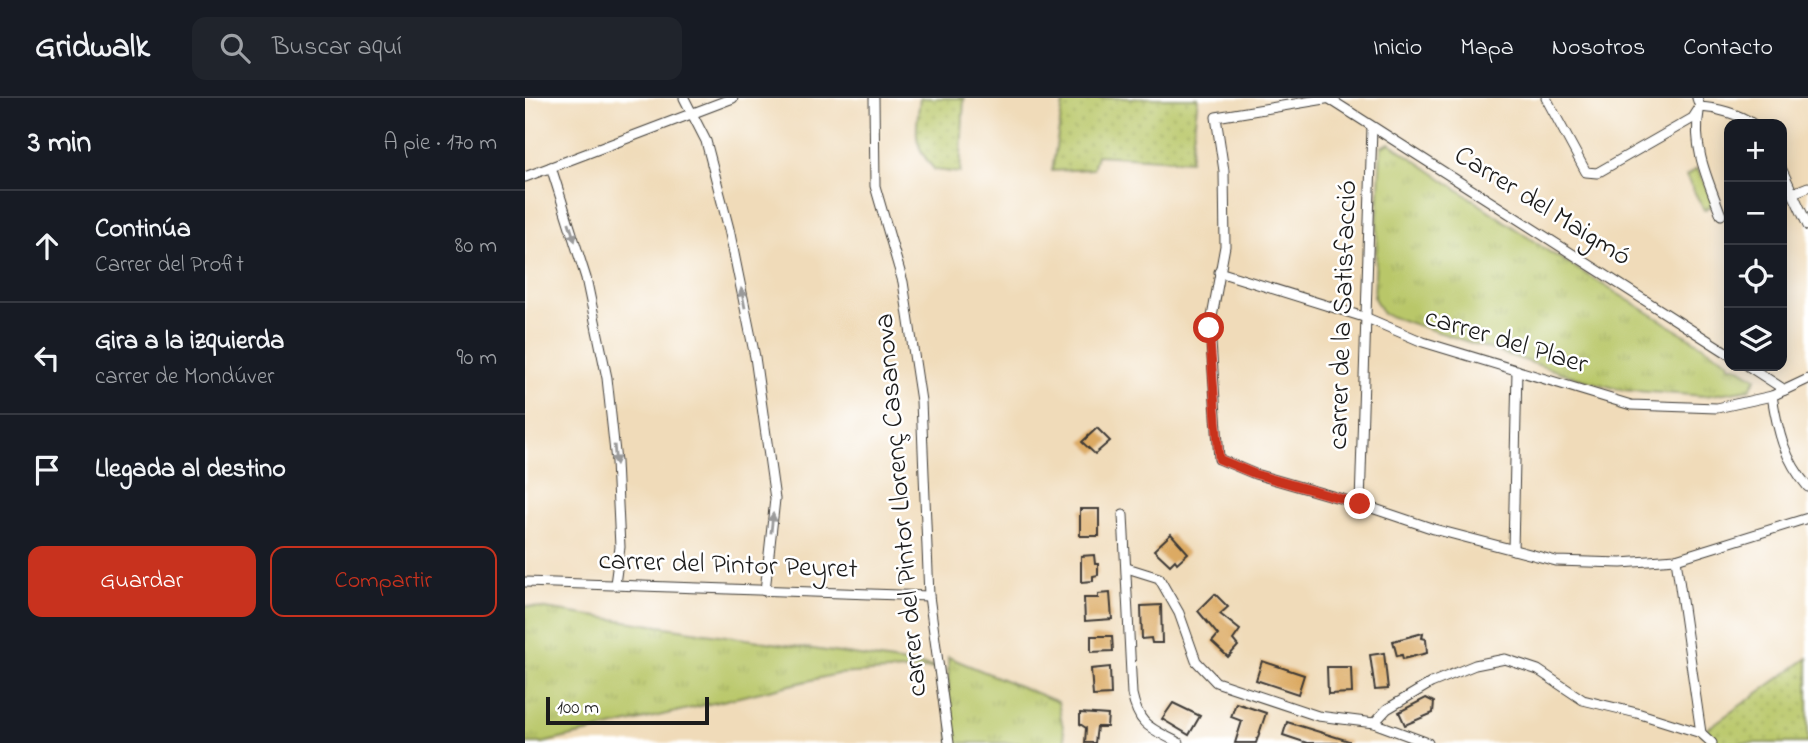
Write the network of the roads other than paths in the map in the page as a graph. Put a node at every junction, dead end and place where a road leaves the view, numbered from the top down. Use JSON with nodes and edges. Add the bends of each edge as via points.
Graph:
{"nodes":[{"id":1,"x":684,"y":98,"type":"edge"},
{"id":2,"x":733,"y":98,"type":"edge"},
{"id":3,"x":874,"y":98,"type":"edge"},
{"id":4,"x":1330,"y":98,"type":"edge"},
{"id":5,"x":1546,"y":98,"type":"edge"},
{"id":6,"x":1698,"y":103,"type":"edge"},
{"id":7,"x":691,"y":114,"type":"junction"},
{"id":8,"x":1746,"y":119,"type":"edge"},
{"id":9,"x":1372,"y":127,"type":"junction"},
{"id":10,"x":551,"y":167,"type":"junction"},
{"id":11,"x":525,"y":177,"type":"edge"},
{"id":12,"x":1787,"y":180,"type":"edge"},
{"id":13,"x":1808,"y":187,"type":"edge"},
{"id":14,"x":1793,"y":193,"type":"junction"},
{"id":15,"x":1721,"y":215,"type":"dead end"},
{"id":16,"x":1808,"y":226,"type":"edge"},
{"id":17,"x":1219,"y":272,"type":"junction"},
{"id":18,"x":1367,"y":318,"type":"junction"},
{"id":19,"x":1724,"y":351,"type":"edge"},
{"id":20,"x":1517,"y":370,"type":"junction"},
{"id":21,"x":1756,"y":371,"type":"edge"},
{"id":22,"x":1808,"y":379,"type":"edge"},
{"id":23,"x":1785,"y":390,"type":"junction"},
{"id":24,"x":1772,"y":397,"type":"junction"},
{"id":25,"x":1808,"y":487,"type":"edge"},
{"id":26,"x":1360,"y":504,"type":"junction"},
{"id":27,"x":1123,"y":515,"type":"dead end"},
{"id":28,"x":1808,"y":518,"type":"edge"},
{"id":29,"x":1513,"y":550,"type":"junction"},
{"id":30,"x":1676,"y":559,"type":"junction"},
{"id":31,"x":1127,"y":568,"type":"junction"},
{"id":32,"x":525,"y":582,"type":"edge"},
{"id":33,"x":615,"y":584,"type":"junction"},
{"id":34,"x":765,"y":591,"type":"junction"},
{"id":35,"x":929,"y":596,"type":"junction"},
{"id":36,"x":1374,"y":723,"type":"junction"},
{"id":37,"x":1701,"y":733,"type":"junction"},
{"id":38,"x":949,"y":743,"type":"edge"},
{"id":39,"x":1179,"y":743,"type":"edge"},
{"id":40,"x":1428,"y":743,"type":"edge"},
{"id":41,"x":1712,"y":743,"type":"edge"}],
"edges":[{"from":1,"to":7,"type":"street"},
{"from":2,"to":7,"type":"street"},
{"from":3,"to":35,"type":"street","name":"carrer del Pintor Llorenç Casanova","via":[[875,186],[903,282],[921,401]]},
{"from":4,"to":9,"type":"street","name":"Carrer del Maigmó"},
{"from":4,"to":17,"type":"street","via":[[1216,117],[1224,171],[1226,246]]},
{"from":5,"to":6,"type":"street","via":[[1586,172],[1597,173],[1693,118]]},
{"from":6,"to":8,"type":"street"},
{"from":6,"to":15,"type":"street","via":[[1700,160]]},
{"from":7,"to":10,"type":"street"},
{"from":34,"to":7,"type":"street","one_way":true,"via":[[775,499],[755,357],[723,204],[706,141]]},
{"from":9,"to":18,"type":"street","name":"carrer de la Satisfacció"},
{"from":9,"to":19,"type":"street","name":"Carrer del Maigmó"},
{"from":10,"to":11,"type":"street"},
{"from":10,"to":33,"type":"street","one_way":true,"via":[[586,278],[607,378],[620,547]]},
{"from":12,"to":14,"type":"street"},
{"from":13,"to":14,"type":"street"},
{"from":14,"to":16,"type":"street"},
{"from":17,"to":18,"type":"street","name":"carrer del Plaer"},
{"from":17,"to":26,"type":"street","via":[[1209,328],[1219,459]]},
{"from":18,"to":20,"type":"street","name":"carrer del Plaer","via":[[1423,342]]},
{"from":18,"to":26,"type":"street","name":"carrer de la Satisfacció"},
{"from":20,"to":24,"type":"street","name":"carrer del Plaer","via":[[1631,405],[1717,408]]},
{"from":20,"to":29,"type":"street"},
{"from":21,"to":23,"type":"street"},
{"from":22,"to":23,"type":"street"},
{"from":23,"to":24,"type":"street","name":"carrer del Plaer"},
{"from":24,"to":25,"type":"street","via":[[1778,432],[1794,470]]},
{"from":26,"to":29,"type":"street"},
{"from":27,"to":31,"type":"street"},
{"from":28,"to":30,"type":"street"},
{"from":29,"to":30,"type":"street","via":[[1556,561]]},
{"from":30,"to":37,"type":"street"},
{"from":31,"to":36,"type":"street","via":[[1159,578],[1179,613],[1196,662],[1216,682],[1318,716]]},
{"from":31,"to":39,"type":"street","via":[[1136,713],[1147,726]]},
{"from":32,"to":33,"type":"street","name":"carrer del Pintor Peyret"},
{"from":33,"to":34,"type":"street","name":"carrer del Pintor Peyret"},
{"from":34,"to":35,"type":"street","name":"carrer del Pintor Peyret"},
{"from":35,"to":38,"type":"street","name":"carrer del Pintor Llorenç Casanova"},
{"from":36,"to":37,"type":"street","via":[[1387,709],[1431,683],[1475,665],[1505,659],[1538,670],[1583,700]]},
{"from":36,"to":40,"type":"street"},
{"from":37,"to":41,"type":"street"}]}
